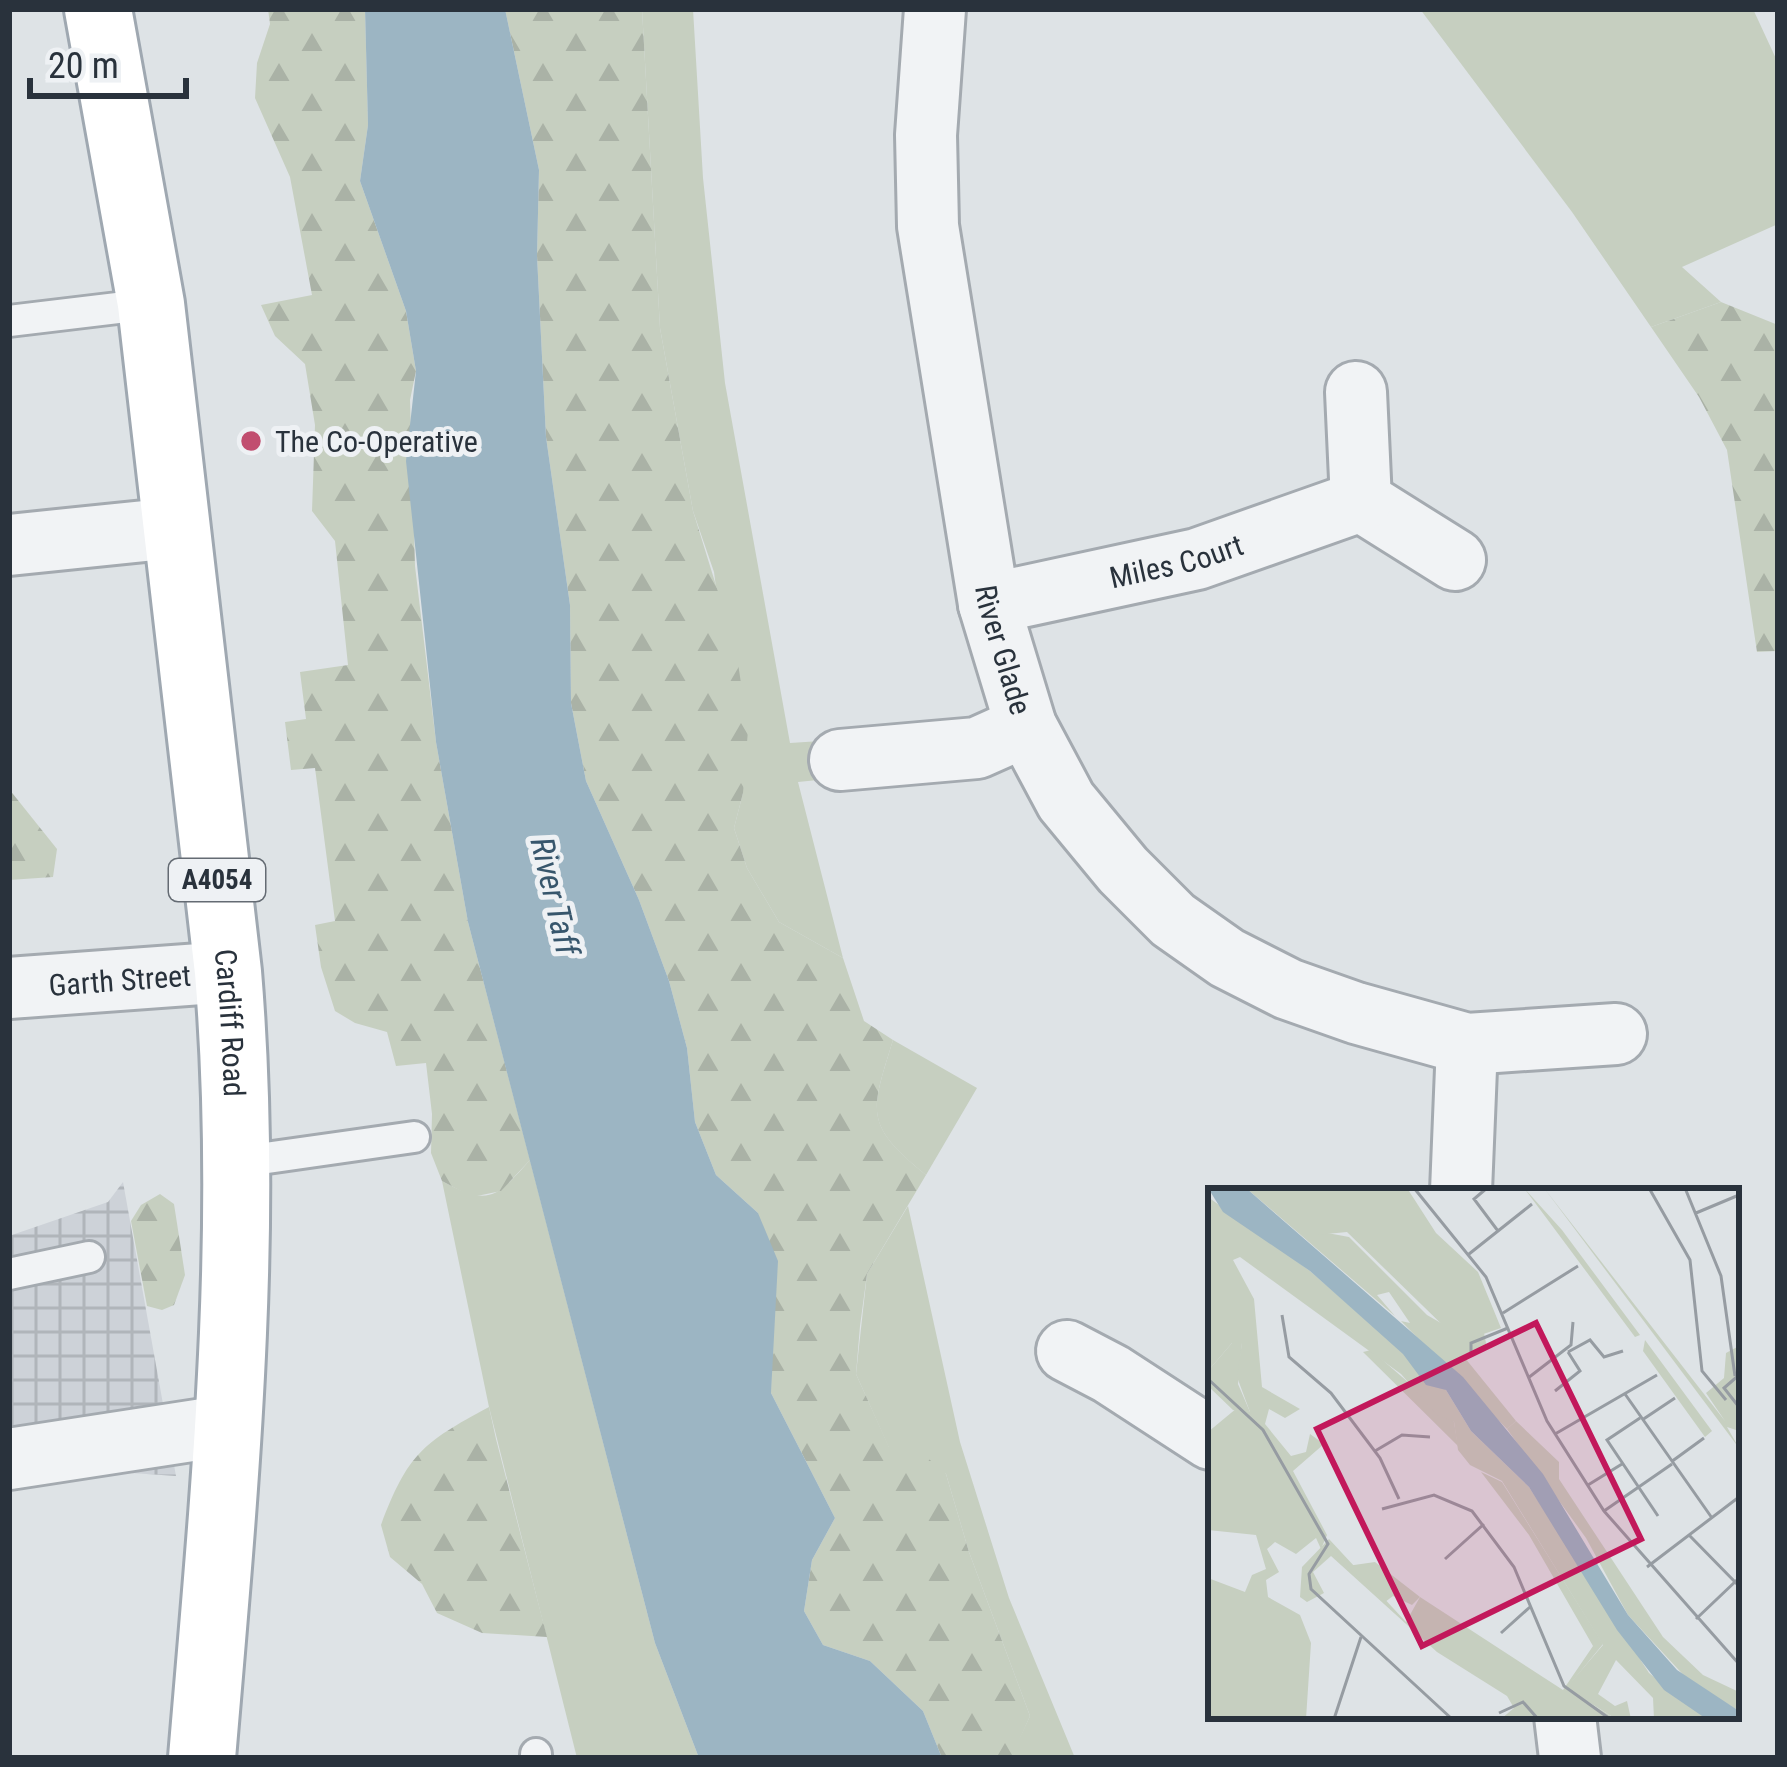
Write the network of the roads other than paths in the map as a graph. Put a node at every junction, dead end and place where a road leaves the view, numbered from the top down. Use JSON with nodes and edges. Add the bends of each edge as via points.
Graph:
{"nodes":[{"id":1,"x":98,"y":9,"type":"edge"},
{"id":2,"x":935,"y":9,"type":"edge"},
{"id":3,"x":151,"y":304,"type":"junction"},
{"id":4,"x":9,"y":321,"type":"edge"},
{"id":5,"x":1356,"y":392,"type":"dead end"},
{"id":6,"x":1360,"y":501,"type":"junction"},
{"id":7,"x":174,"y":527,"type":"junction"},
{"id":8,"x":9,"y":545,"type":"edge"},
{"id":9,"x":1455,"y":560,"type":"dead end"},
{"id":10,"x":989,"y":604,"type":"junction"},
{"id":11,"x":1026,"y":727,"type":"junction"},
{"id":12,"x":840,"y":760,"type":"dead end"},
{"id":13,"x":228,"y":972,"type":"junction"},
{"id":14,"x":9,"y":988,"type":"edge"},
{"id":15,"x":1616,"y":1034,"type":"dead end"},
{"id":16,"x":1467,"y":1044,"type":"junction"},
{"id":17,"x":414,"y":1137,"type":"dead end"},
{"id":18,"x":238,"y":1162,"type":"junction"},
{"id":19,"x":1461,"y":1188,"type":"edge"},
{"id":20,"x":89,"y":1257,"type":"dead end"},
{"id":21,"x":9,"y":1274,"type":"edge"},
{"id":22,"x":1067,"y":1351,"type":"dead end"},
{"id":23,"x":230,"y":1425,"type":"junction"},
{"id":24,"x":1208,"y":1437,"type":"edge"},
{"id":25,"x":9,"y":1460,"type":"edge"},
{"id":26,"x":1565,"y":1719,"type":"edge"},
{"id":27,"x":202,"y":1758,"type":"edge"},
{"id":28,"x":1570,"y":1758,"type":"edge"}],
"edges":[{"from":1,"to":3,"type":"main road","name":"Cardiff Road","number":"A4054"},
{"from":2,"to":10,"type":"street","name":"River Glade","via":[[928,226]]},
{"from":3,"to":4,"type":"lane"},
{"from":3,"to":7,"type":"main road","name":"Cardiff Road","number":"A4054"},
{"from":5,"to":6,"type":"street"},
{"from":6,"to":9,"type":"street"},
{"from":6,"to":10,"type":"street","name":"Miles Court","via":[[1197,559]]},
{"from":7,"to":8,"type":"street"},
{"from":7,"to":13,"type":"main road","name":"Cardiff Road","number":"A4054"},
{"from":10,"to":11,"type":"street","name":"River Glade"},
{"from":11,"to":12,"type":"street","via":[[977,748]]},
{"from":11,"to":16,"type":"street","name":"River Glade","via":[[1066,801],[1173,920],[1288,989]]},
{"from":13,"to":14,"type":"street","name":"Garth Street"},
{"from":13,"to":18,"type":"main road","name":"Cardiff Road","number":"A4054"},
{"from":15,"to":16,"type":"street","name":"River Glade"},
{"from":16,"to":19,"type":"street"},
{"from":17,"to":18,"type":"lane"},
{"from":18,"to":23,"type":"main road","name":"Cardiff Road","number":"A4054"},
{"from":20,"to":21,"type":"lane"},
{"from":22,"to":24,"type":"street"},
{"from":23,"to":25,"type":"street"},
{"from":23,"to":27,"type":"main road","name":"Cardiff Road","number":"A4054"},
{"from":26,"to":28,"type":"street"}]}
